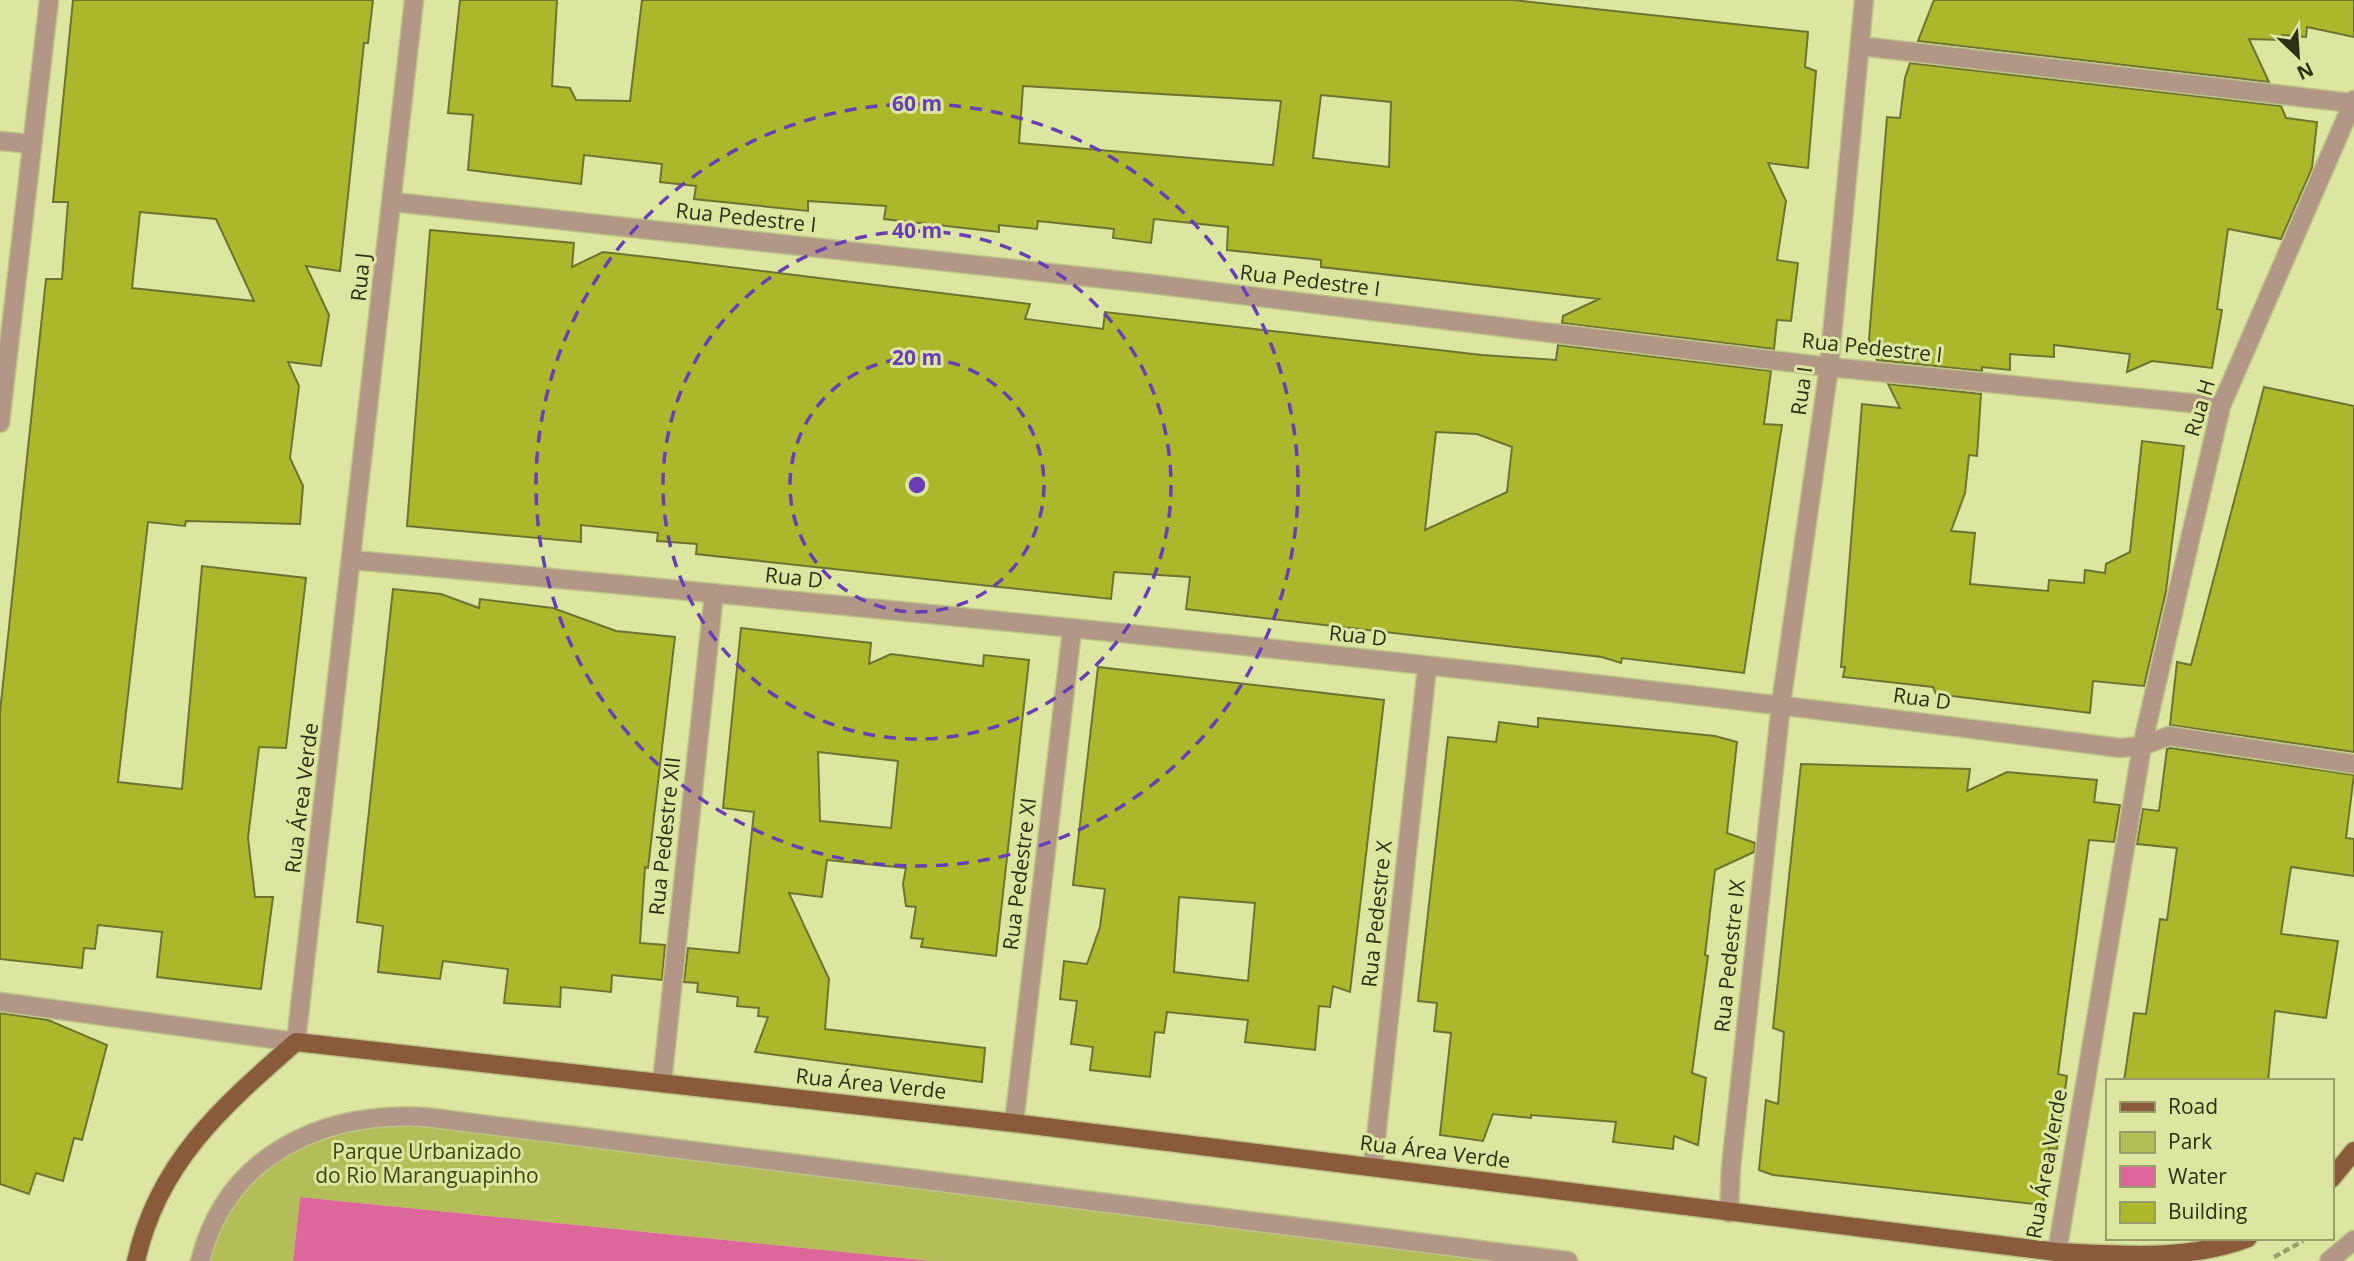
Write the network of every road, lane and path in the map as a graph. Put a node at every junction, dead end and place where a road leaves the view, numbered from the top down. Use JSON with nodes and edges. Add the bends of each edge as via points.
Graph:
{"nodes":[{"id":1,"x":49,"y":0,"type":"edge"},
{"id":2,"x":414,"y":0,"type":"edge"},
{"id":3,"x":1864,"y":0,"type":"edge"},
{"id":4,"x":1860,"y":46,"type":"junction"},
{"id":5,"x":2353,"y":102,"type":"edge"},
{"id":6,"x":0,"y":141,"type":"edge"},
{"id":7,"x":31,"y":144,"type":"junction"},
{"id":8,"x":393,"y":202,"type":"junction"},
{"id":9,"x":1829,"y":367,"type":"junction"},
{"id":10,"x":2221,"y":406,"type":"junction"},
{"id":11,"x":0,"y":423,"type":"edge"},
{"id":12,"x":352,"y":560,"type":"junction"},
{"id":13,"x":714,"y":593,"type":"junction"},
{"id":14,"x":1072,"y":630,"type":"junction"},
{"id":15,"x":1427,"y":667,"type":"junction"},
{"id":16,"x":1781,"y":704,"type":"junction"},
{"id":17,"x":2142,"y":746,"type":"junction"},
{"id":18,"x":2354,"y":764,"type":"edge"},
{"id":19,"x":0,"y":1002,"type":"edge"},
{"id":20,"x":296,"y":1042,"type":"junction"},
{"id":21,"x":662,"y":1083,"type":"junction"},
{"id":22,"x":1014,"y":1123,"type":"junction"},
{"id":23,"x":2354,"y":1151,"type":"edge"},
{"id":24,"x":1373,"y":1166,"type":"junction"},
{"id":25,"x":2333,"y":1177,"type":"edge"},
{"id":26,"x":1730,"y":1213,"type":"junction"},
{"id":27,"x":2244,"y":1240,"type":"edge"},
{"id":28,"x":2304,"y":1240,"type":"edge"},
{"id":29,"x":2354,"y":1240,"type":"edge"},
{"id":30,"x":2057,"y":1252,"type":"junction"},
{"id":31,"x":136,"y":1261,"type":"edge"},
{"id":32,"x":200,"y":1261,"type":"edge"},
{"id":33,"x":1568,"y":1261,"type":"edge"},
{"id":34,"x":2263,"y":1261,"type":"edge"},
{"id":35,"x":2329,"y":1261,"type":"edge"}],
"edges":[{"from":1,"to":7,"type":"street"},
{"from":2,"to":8,"type":"street","name":"Rua J"},
{"from":3,"to":4,"type":"street","name":"Rua I"},
{"from":4,"to":5,"type":"street"},
{"from":4,"to":9,"type":"street","name":"Rua I"},
{"from":5,"to":10,"type":"street","name":"Rua H"},
{"from":6,"to":7,"type":"street"},
{"from":7,"to":11,"type":"street"},
{"from":8,"to":9,"type":"street","name":"Rua Pedestre I","via":[[1152,284]]},
{"from":8,"to":12,"type":"street","name":"Rua J"},
{"from":9,"to":10,"type":"street","name":"Rua Pedestre I"},
{"from":9,"to":16,"type":"street","name":"Rua I"},
{"from":10,"to":17,"type":"street","name":"Rua H"},
{"from":12,"to":13,"type":"street","name":"Rua D"},
{"from":12,"to":20,"type":"street","name":"Rua Área Verde"},
{"from":13,"to":14,"type":"street","name":"Rua D"},
{"from":13,"to":21,"type":"street","name":"Rua Pedestre XII"},
{"from":14,"to":15,"type":"street","name":"Rua D"},
{"from":14,"to":22,"type":"street","name":"Rua Pedestre XI"},
{"from":15,"to":16,"type":"street","name":"Rua D"},
{"from":15,"to":24,"type":"street","name":"Rua Pedestre X"},
{"from":16,"to":17,"type":"street","name":"Rua D","via":[[2120,748]]},
{"from":16,"to":26,"type":"street","name":"Rua Pedestre IX","via":[[1731,1167]]},
{"from":17,"to":18,"type":"street","name":"Rua D","via":[[2169,736]]},
{"from":17,"to":30,"type":"street","name":"Rua Área Verde"},
{"from":19,"to":20,"type":"street","name":"Rua Área Verde"},
{"from":20,"to":21,"type":"main road","name":"Rua Área Verde"},
{"from":20,"to":31,"type":"main road","via":[[188,1146],[159,1191]]},
{"from":21,"to":22,"type":"main road","name":"Rua Área Verde"},
{"from":22,"to":24,"type":"main road","name":"Rua Área Verde"},
{"from":23,"to":25,"type":"main road"},
{"from":24,"to":26,"type":"main road","name":"Rua Área Verde"},
{"from":26,"to":30,"type":"main road","name":"Rua Área Verde"},
{"from":27,"to":30,"type":"main road","via":[[2227,1248],[2163,1258]]},
{"from":28,"to":34,"type":"path","via":[[2292,1250]]},
{"from":29,"to":35,"type":"street"},
{"from":32,"to":33,"type":"street","via":[[207,1234],[234,1188],[271,1155],[308,1133],[346,1120],[385,1114]]}]}
